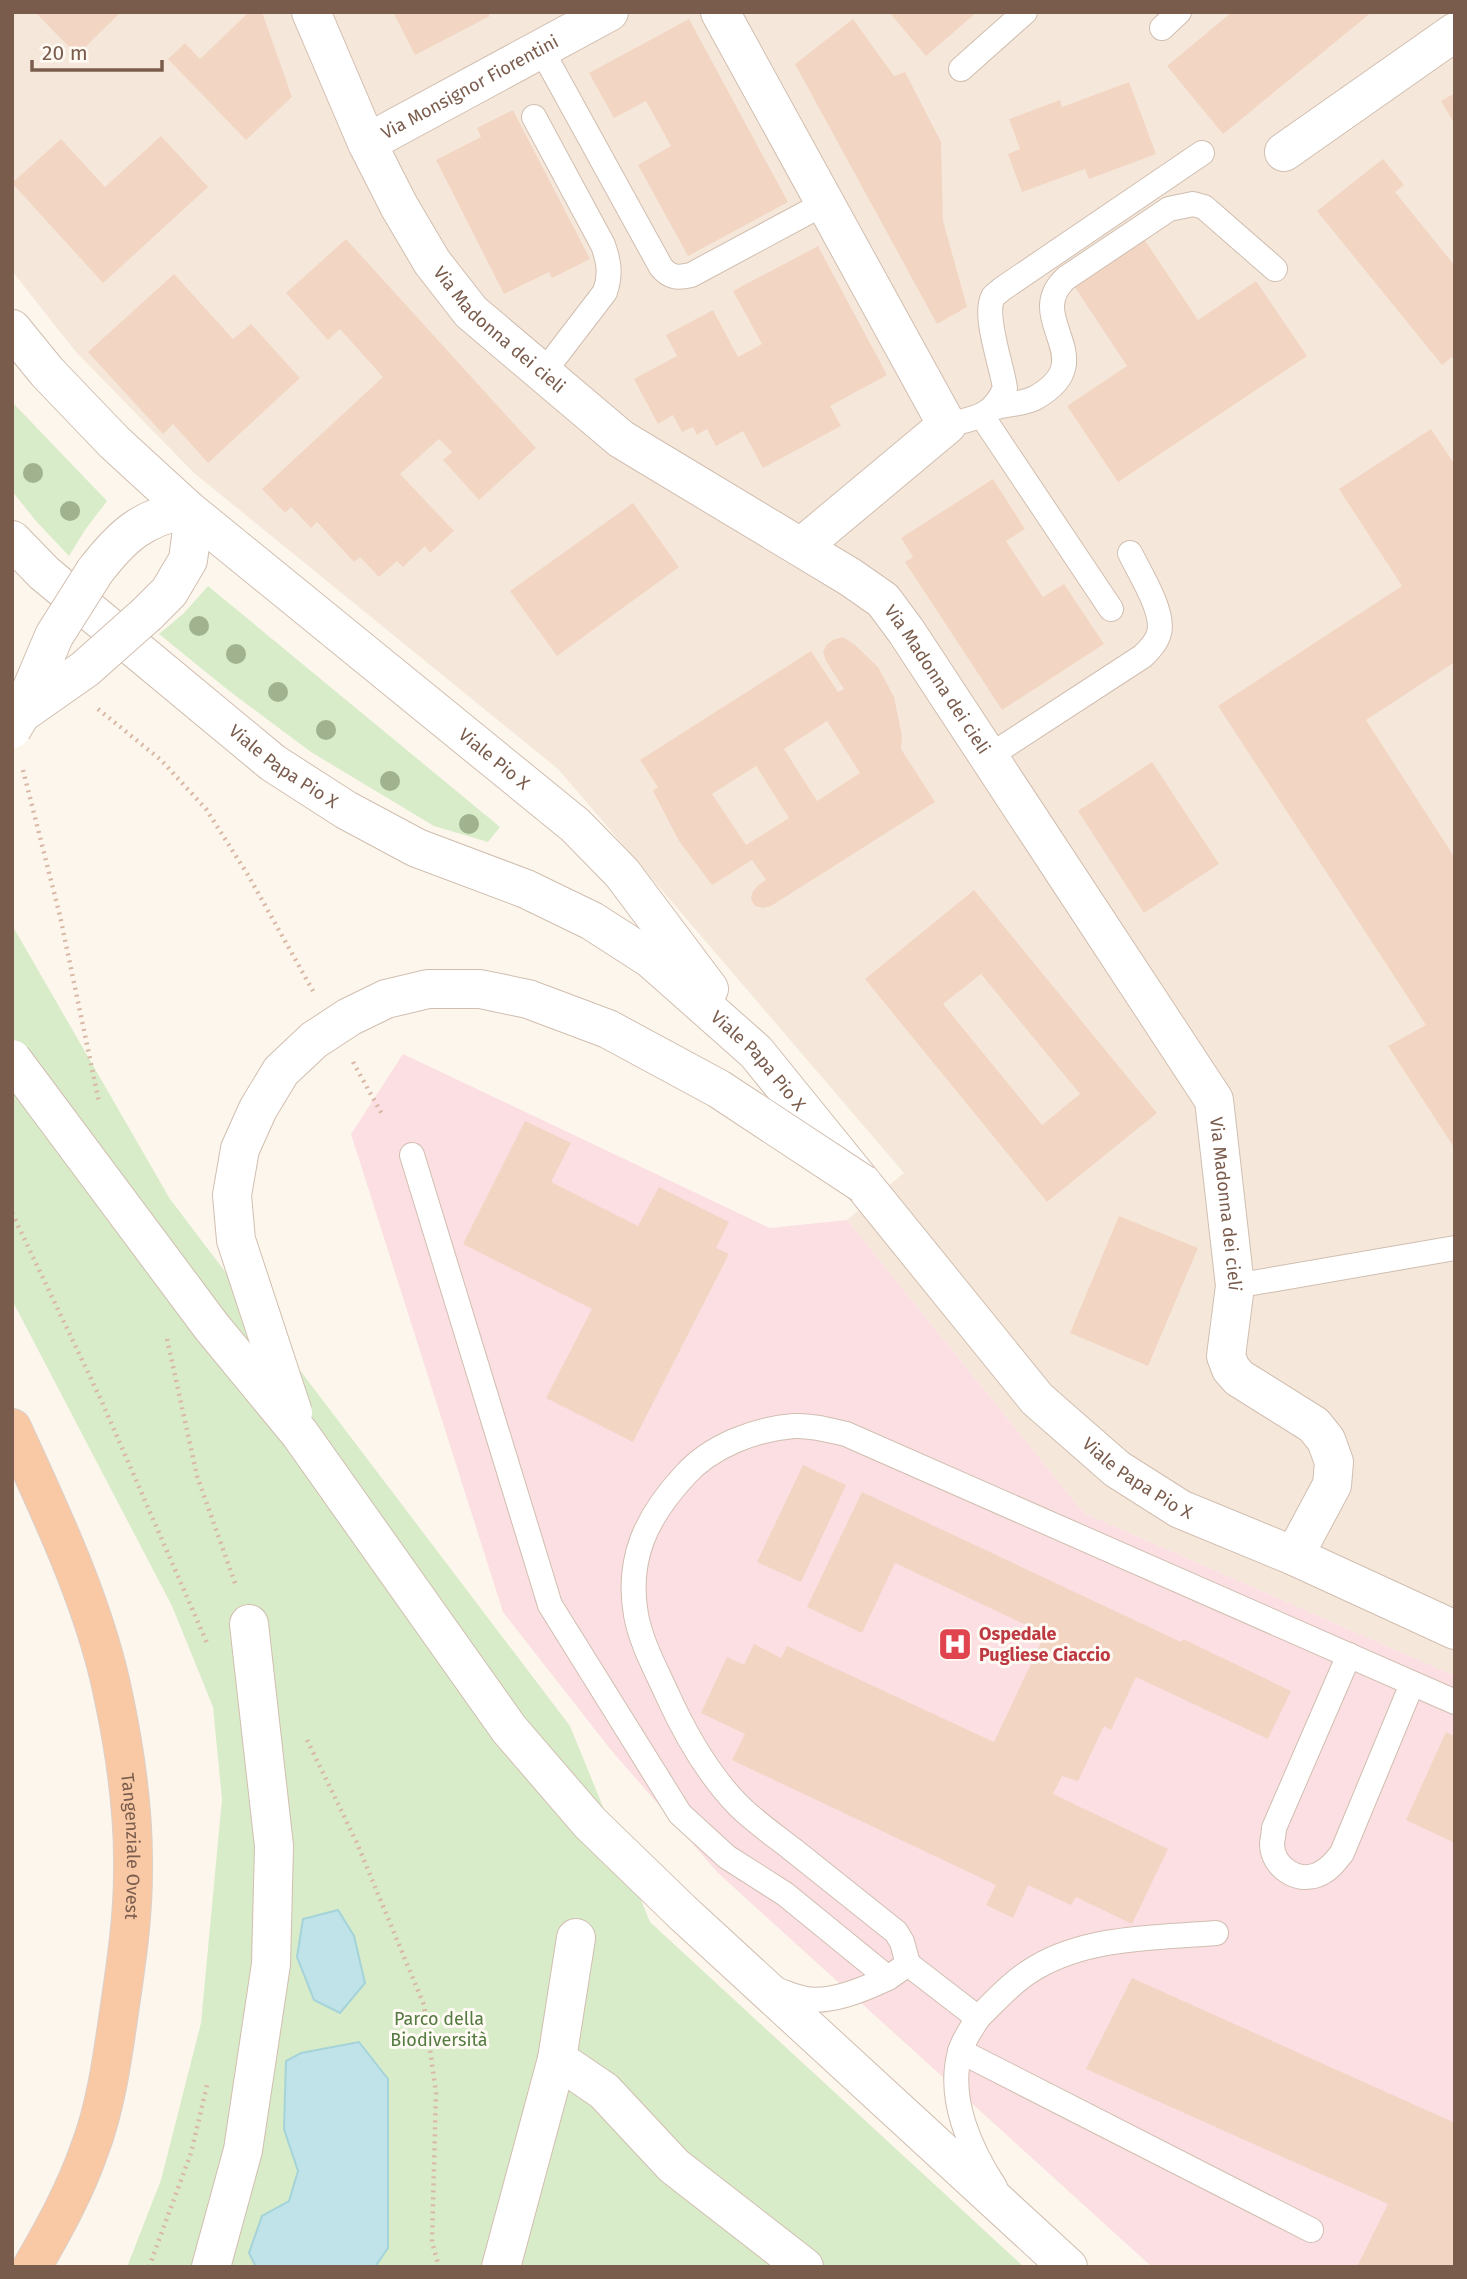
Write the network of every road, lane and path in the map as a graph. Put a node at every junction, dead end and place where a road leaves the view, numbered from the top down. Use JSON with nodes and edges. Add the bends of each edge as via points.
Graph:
{"nodes":[{"id":1,"x":311,"y":12,"type":"edge"},
{"id":2,"x":609,"y":12,"type":"edge"},
{"id":3,"x":720,"y":12,"type":"edge"},
{"id":4,"x":1026,"y":12,"type":"edge"},
{"id":5,"x":1455,"y":32,"type":"edge"},
{"id":6,"x":541,"y":49,"type":"junction"},
{"id":7,"x":961,"y":69,"type":"dead end"},
{"id":8,"x":534,"y":117,"type":"dead end"},
{"id":9,"x":367,"y":143,"type":"junction"},
{"id":10,"x":1284,"y":152,"type":"dead end"},
{"id":11,"x":1202,"y":153,"type":"dead end"},
{"id":12,"x":825,"y":203,"type":"junction"},
{"id":13,"x":1275,"y":269,"type":"dead end"},
{"id":14,"x":12,"y":329,"type":"edge"},
{"id":15,"x":543,"y":373,"type":"junction"},
{"id":16,"x":974,"y":416,"type":"junction"},
{"id":17,"x":187,"y":509,"type":"junction"},
{"id":18,"x":12,"y":540,"type":"edge"},
{"id":19,"x":801,"y":547,"type":"junction"},
{"id":20,"x":1130,"y":553,"type":"dead end"},
{"id":21,"x":1111,"y":610,"type":"dead end"},
{"id":22,"x":96,"y":707,"type":"dead end"},
{"id":23,"x":17,"y":722,"type":"edge"},
{"id":24,"x":988,"y":757,"type":"junction"},
{"id":25,"x":22,"y":768,"type":"dead end"},
{"id":26,"x":317,"y":998,"type":"dead end"},
{"id":27,"x":756,"y":1052,"type":"junction"},
{"id":28,"x":350,"y":1057,"type":"dead end"},
{"id":29,"x":12,"y":1059,"type":"edge"},
{"id":30,"x":99,"y":1105,"type":"dead end"},
{"id":31,"x":383,"y":1116,"type":"dead end"},
{"id":32,"x":412,"y":1155,"type":"dead end"},
{"id":33,"x":863,"y":1184,"type":"junction"},
{"id":34,"x":12,"y":1213,"type":"edge"},
{"id":35,"x":1455,"y":1248,"type":"edge"},
{"id":36,"x":1236,"y":1286,"type":"junction"},
{"id":37,"x":166,"y":1336,"type":"dead end"},
{"id":38,"x":12,"y":1428,"type":"edge"},
{"id":39,"x":300,"y":1434,"type":"junction"},
{"id":40,"x":1294,"y":1556,"type":"junction"},
{"id":41,"x":249,"y":1624,"type":"joint"},
{"id":42,"x":1455,"y":1630,"type":"edge"},
{"id":43,"x":207,"y":1643,"type":"dead end"},
{"id":44,"x":1349,"y":1655,"type":"junction"},
{"id":45,"x":1412,"y":1684,"type":"junction"},
{"id":46,"x":1455,"y":1702,"type":"edge"},
{"id":47,"x":303,"y":1732,"type":"dead end"},
{"id":48,"x":1216,"y":1933,"type":"dead end"},
{"id":49,"x":576,"y":1938,"type":"dead end"},
{"id":50,"x":898,"y":1971,"type":"junction"},
{"id":51,"x":759,"y":1983,"type":"junction"},
{"id":52,"x":978,"y":2018,"type":"junction"},
{"id":53,"x":960,"y":2050,"type":"junction"},
{"id":54,"x":557,"y":2059,"type":"junction"},
{"id":55,"x":209,"y":2077,"type":"dead end"},
{"id":56,"x":1015,"y":2218,"type":"junction"},
{"id":57,"x":1311,"y":2230,"type":"dead end"},
{"id":58,"x":32,"y":2267,"type":"edge"},
{"id":59,"x":149,"y":2267,"type":"edge"},
{"id":60,"x":211,"y":2267,"type":"edge"},
{"id":61,"x":439,"y":2267,"type":"edge"},
{"id":62,"x":501,"y":2267,"type":"edge"},
{"id":63,"x":804,"y":2267,"type":"edge"},
{"id":64,"x":1068,"y":2267,"type":"edge"}],
"edges":[{"from":1,"to":9,"type":"street","name":"Via Madonna dei cieli"},
{"from":2,"to":6,"type":"street","name":"Via Monsignor Fiorentini"},
{"from":3,"to":12,"type":"street"},
{"from":4,"to":7,"type":"lane"},
{"from":5,"to":10,"type":"street"},
{"from":6,"to":9,"type":"street","name":"Via Monsignor Fiorentini"},
{"from":6,"to":12,"type":"lane","via":[[668,275],[691,275]]},
{"from":8,"to":15,"type":"lane","via":[[603,245],[610,277],[605,292]]},
{"from":9,"to":15,"type":"street","name":"Via Madonna dei cieli","via":[[432,262],[471,312]]},
{"from":11,"to":16,"type":"lane","via":[[993,297],[991,321],[1004,388]]},
{"from":12,"to":16,"type":"street"},
{"from":13,"to":16,"type":"lane","via":[[1204,207],[1193,204],[1169,209],[1057,286],[1051,306],[1065,365],[1056,383],[1033,399]]},
{"from":14,"to":17,"type":"street","name":"Viale Pio X","via":[[114,442]]},
{"from":15,"to":19,"type":"street","name":"Via Madonna dei cieli","via":[[621,439]]},
{"from":16,"to":19,"type":"street"},
{"from":16,"to":21,"type":"lane"},
{"from":17,"to":23,"type":"street","bridge":true,"via":[[163,514],[136,528],[94,571],[54,636]]},
{"from":17,"to":23,"type":"street","bridge":true,"via":[[192,530],[188,560],[169,592],[85,669]]},
{"from":17,"to":27,"type":"street","name":"Viale Pio X","via":[[575,825],[622,873]]},
{"from":18,"to":27,"type":"street","name":"Viale Papa Pio X","via":[[44,573],[273,763],[417,848],[526,889],[592,921],[651,960]]},
{"from":19,"to":24,"type":"street","name":"Via Madonna dei cieli","via":[[883,600]]},
{"from":20,"to":24,"type":"lane","via":[[1156,606],[1160,632],[1153,646]]},
{"from":22,"to":26,"type":"path","via":[[161,760],[206,809]]},
{"from":24,"to":36,"type":"street","name":"Via Madonna dei cieli","via":[[1214,1100]]},
{"from":25,"to":30,"type":"path","via":[[60,916]]},
{"from":27,"to":33,"type":"street","name":"Viale Papa Pio X"},
{"from":28,"to":31,"type":"path"},
{"from":29,"to":39,"type":"street","bridge":true,"via":[[211,1326]]},
{"from":32,"to":50,"type":"lane","via":[[550,1605],[680,1814],[727,1857]]},
{"from":33,"to":39,"type":"street","bridge":true,"via":[[719,1089],[608,1029],[528,999],[481,989],[428,989],[386,999],[314,1040],[281,1071],[240,1149],[232,1195],[236,1240]]},
{"from":33,"to":40,"type":"street","name":"Viale Papa Pio X","via":[[1037,1399],[1117,1469],[1180,1509]]},
{"from":34,"to":43,"type":"path","via":[[102,1402]]},
{"from":35,"to":36,"type":"lane"},
{"from":36,"to":40,"type":"street","name":"Via Madonna dei cieli","via":[[1226,1356],[1231,1369],[1314,1425],[1334,1462],[1332,1485]]},
{"from":37,"to":41,"type":"path","via":[[197,1476]]},
{"from":38,"to":58,"type":"highway","name":"Tangenziale Ovest","via":[[61,1538],[114,1697],[127,1775],[133,1872],[127,1957],[111,2067],[91,2148]]},
{"from":39,"to":51,"type":"street","bridge":true,"via":[[509,1729],[590,1822]]},
{"from":40,"to":42,"type":"street","name":"Viale Papa Pio X"},
{"from":41,"to":60,"type":"street","via":[[274,1846],[271,1964],[243,2150]]},
{"from":44,"to":45,"type":"lane"},
{"from":44,"to":45,"type":"lane","via":[[1274,1828],[1272,1847],[1286,1871],[1300,1877],[1316,1876],[1342,1853]]},
{"from":44,"to":50,"type":"lane","via":[[846,1434],[794,1426],[757,1433],[694,1465],[647,1524],[637,1553],[633,1583],[636,1616],[646,1647],[712,1776],[739,1807],[896,1931],[902,1941]]},
{"from":45,"to":46,"type":"lane"},
{"from":47,"to":61,"type":"path","via":[[356,1841],[424,2005],[436,2093],[432,2242]]},
{"from":48,"to":52,"type":"lane","via":[[1096,1945],[1060,1956],[1013,1984]]},
{"from":49,"to":54,"type":"street"},
{"from":50,"to":51,"type":"lane","via":[[834,1998],[805,1999]]},
{"from":50,"to":52,"type":"lane"},
{"from":51,"to":56,"type":"street"},
{"from":52,"to":53,"type":"lane"},
{"from":53,"to":56,"type":"lane","via":[[955,2086],[962,2118],[984,2169]]},
{"from":53,"to":57,"type":"lane"},
{"from":54,"to":62,"type":"street"},
{"from":54,"to":63,"type":"street","via":[[604,2091],[674,2166]]},
{"from":55,"to":59,"type":"path","via":[[191,2153]]},
{"from":56,"to":64,"type":"street"}]}
